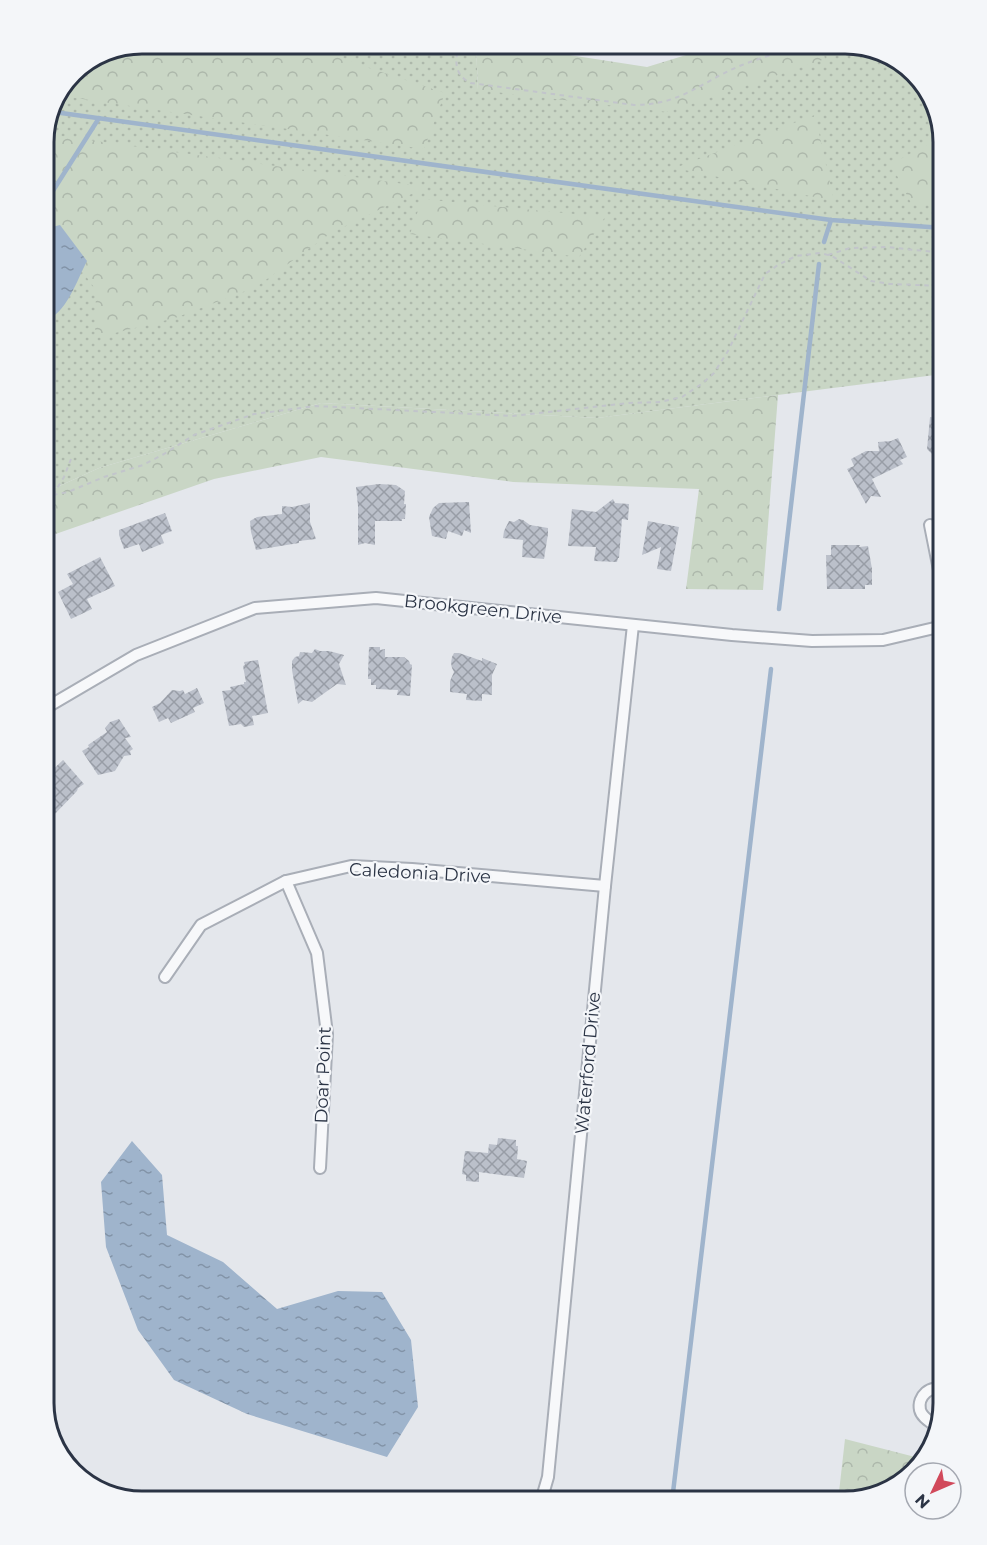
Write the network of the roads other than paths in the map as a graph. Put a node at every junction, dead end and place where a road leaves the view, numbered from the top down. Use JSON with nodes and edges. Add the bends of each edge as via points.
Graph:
{"nodes":[{"id":1,"x":930,"y":525,"type":"dead end"},
{"id":2,"x":933,"y":539,"type":"edge"},
{"id":3,"x":633,"y":625,"type":"junction"},
{"id":4,"x":933,"y":629,"type":"edge"},
{"id":5,"x":54,"y":703,"type":"edge"},
{"id":6,"x":286,"y":881,"type":"junction"},
{"id":7,"x":605,"y":886,"type":"junction"},
{"id":8,"x":165,"y":976,"type":"dead end"},
{"id":9,"x":320,"y":1168,"type":"dead end"},
{"id":10,"x":933,"y":1388,"type":"edge"},
{"id":11,"x":931,"y":1423,"type":"edge"},
{"id":12,"x":544,"y":1491,"type":"edge"}],
"edges":[{"from":1,"to":2,"type":"street"},
{"from":3,"to":4,"type":"street","name":"Brookgreen Drive","via":[[812,641],[883,640]]},
{"from":3,"to":5,"type":"street","name":"Brookgreen Drive","via":[[376,598],[255,608],[135,655]]},
{"from":3,"to":7,"type":"street","name":"Waterford Drive"},
{"from":6,"to":7,"type":"street","name":"Caledonia Drive","via":[[351,866]]},
{"from":6,"to":8,"type":"street","name":"Caledonia Drive","via":[[201,925]]},
{"from":6,"to":9,"type":"street","name":"Doar Point","via":[[317,953],[327,1034]]},
{"from":7,"to":12,"type":"street","name":"Waterford Drive"},
{"from":10,"to":11,"type":"street","via":[[921,1399],[920,1410]]}]}
